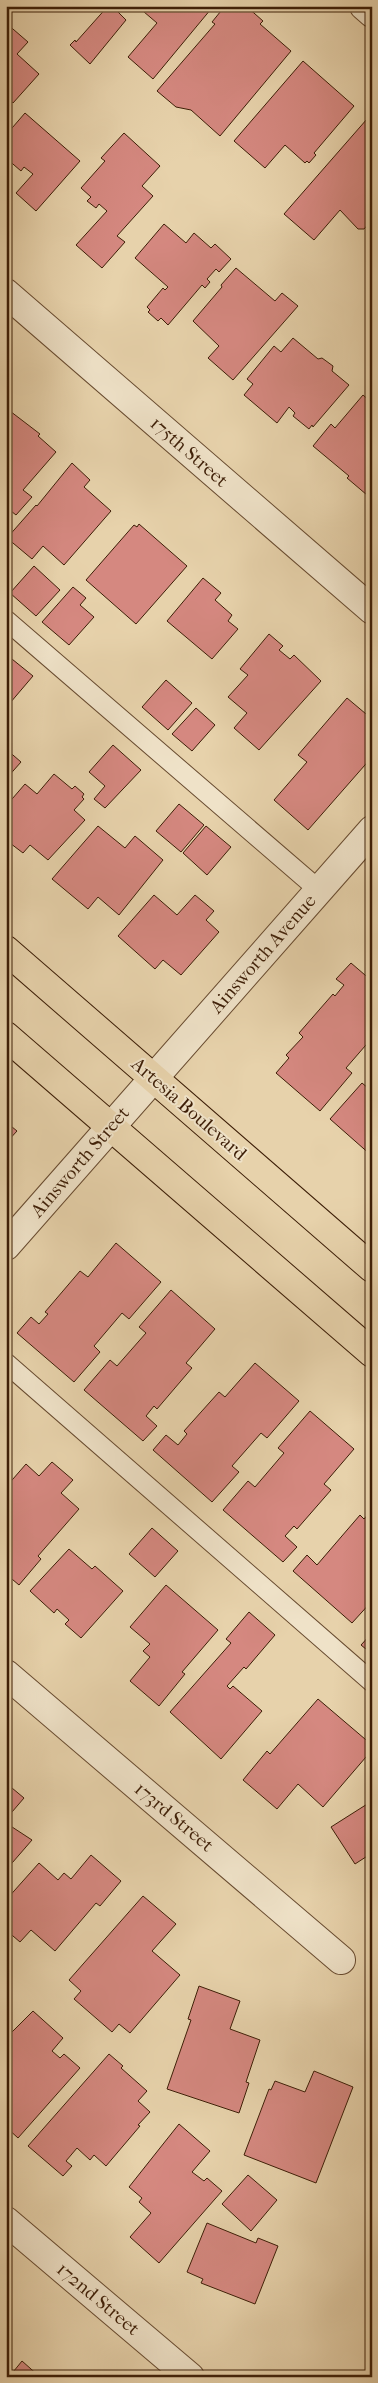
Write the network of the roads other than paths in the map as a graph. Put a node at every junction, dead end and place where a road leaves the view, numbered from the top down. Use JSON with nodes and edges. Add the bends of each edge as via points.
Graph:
{"nodes":[{"id":1,"x":364,"y":6,"type":"edge"},
{"id":2,"x":372,"y":13,"type":"edge"},
{"id":3,"x":6,"y":293,"type":"edge"},
{"id":4,"x":372,"y":610,"type":"edge"},
{"id":5,"x":6,"y":620,"type":"edge"},
{"id":6,"x":372,"y":830,"type":"edge"},
{"id":7,"x":319,"y":890,"type":"junction"},
{"id":8,"x":6,"y":950,"type":"edge"},
{"id":9,"x":6,"y":1036,"type":"edge"},
{"id":10,"x":153,"y":1078,"type":"junction"},
{"id":11,"x":110,"y":1128,"type":"junction"},
{"id":12,"x":6,"y":1246,"type":"edge"},
{"id":13,"x":372,"y":1268,"type":"edge"},
{"id":14,"x":372,"y":1353,"type":"edge"},
{"id":15,"x":6,"y":1363,"type":"edge"},
{"id":16,"x":6,"y":1674,"type":"edge"},
{"id":17,"x":372,"y":1682,"type":"edge"},
{"id":18,"x":342,"y":1960,"type":"dead end"},
{"id":19,"x":6,"y":2220,"type":"edge"},
{"id":20,"x":190,"y":2377,"type":"edge"}],
"edges":[{"from":1,"to":2,"type":"street"},
{"from":3,"to":4,"type":"street","name":"175th Street"},
{"from":5,"to":7,"type":"lane"},
{"from":6,"to":7,"type":"street","name":"Ainsworth Avenue"},
{"from":7,"to":10,"type":"street","name":"Ainsworth Avenue"},
{"from":8,"to":10,"type":"main road","name":"Artesia Boulevard"},
{"from":9,"to":11,"type":"main road"},
{"from":10,"to":11,"type":"street","name":"Ainsworth Street"},
{"from":10,"to":13,"type":"main road","name":"Artesia Boulevard"},
{"from":11,"to":12,"type":"street","name":"Ainsworth Street"},
{"from":11,"to":14,"type":"main road"},
{"from":15,"to":17,"type":"lane"},
{"from":16,"to":18,"type":"street","name":"173rd Street"},
{"from":19,"to":20,"type":"street","name":"172nd Street"}]}
